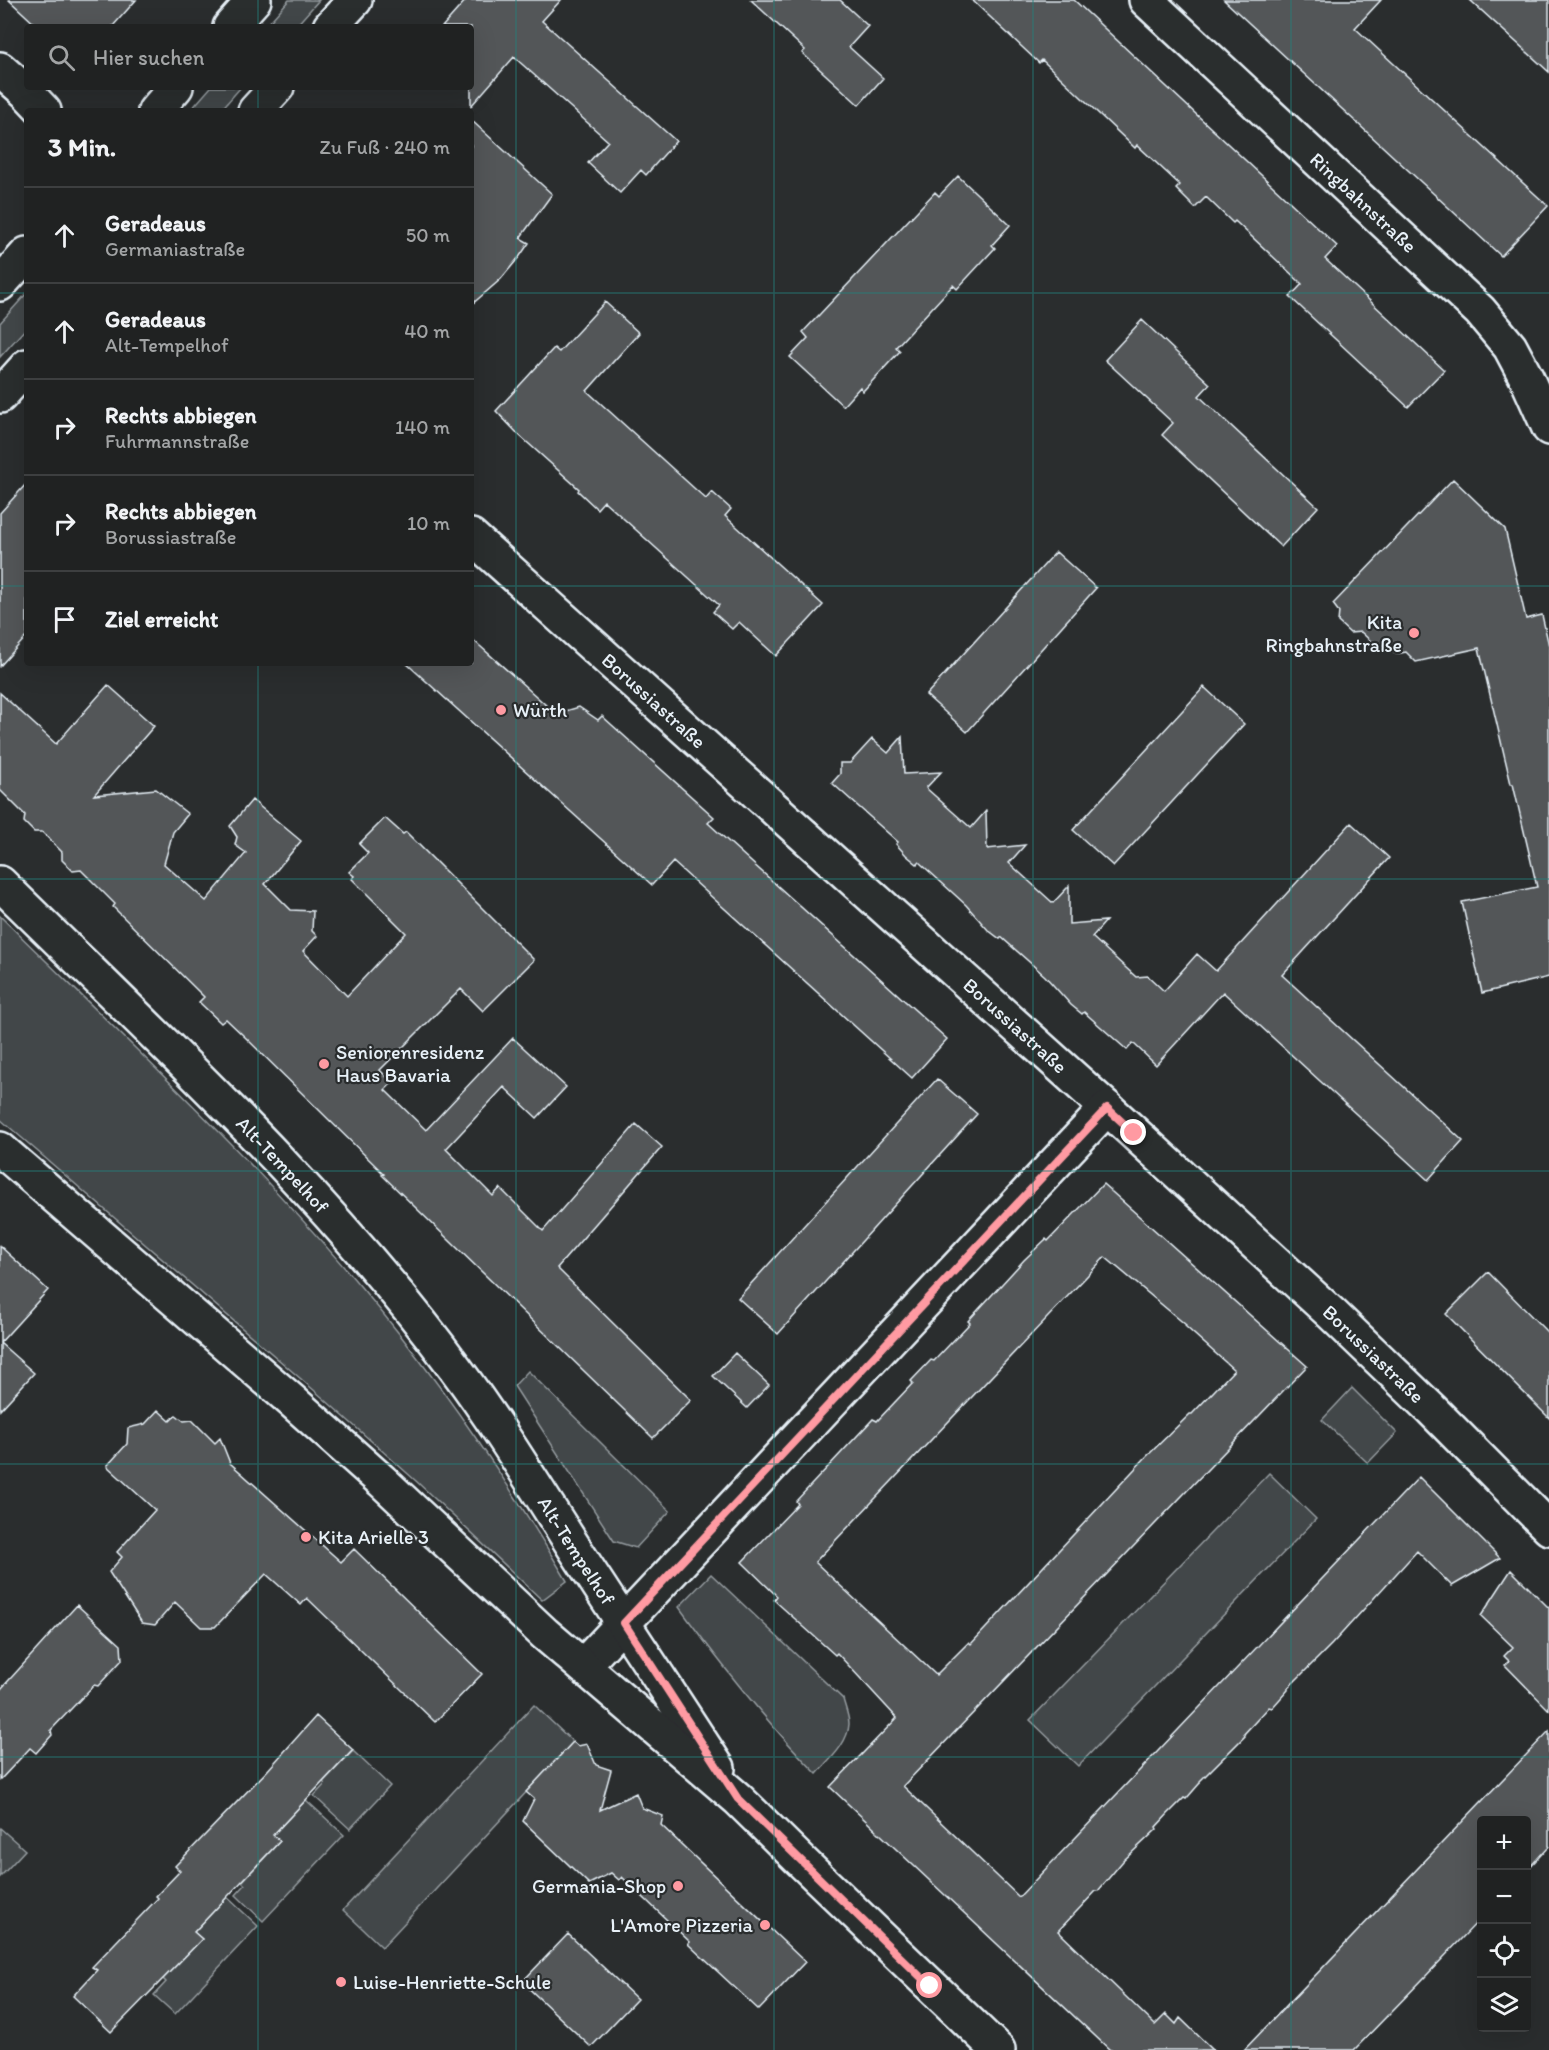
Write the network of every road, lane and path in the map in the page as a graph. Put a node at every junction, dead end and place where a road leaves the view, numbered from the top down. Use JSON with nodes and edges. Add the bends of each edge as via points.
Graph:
{"nodes":[{"id":1,"x":254,"y":0,"type":"edge"},
{"id":2,"x":355,"y":0,"type":"edge"},
{"id":3,"x":1146,"y":0,"type":"edge"},
{"id":4,"x":233,"y":24,"type":"edge"},
{"id":5,"x":333,"y":24,"type":"edge"},
{"id":6,"x":0,"y":69,"type":"edge"},
{"id":7,"x":173,"y":90,"type":"edge"},
{"id":8,"x":274,"y":90,"type":"edge"},
{"id":9,"x":41,"y":108,"type":"edge"},
{"id":10,"x":158,"y":108,"type":"edge"},
{"id":11,"x":258,"y":108,"type":"edge"},
{"id":12,"x":24,"y":257,"type":"edge"},
{"id":13,"x":0,"y":284,"type":"edge"},
{"id":14,"x":24,"y":369,"type":"edge"},
{"id":15,"x":0,"y":396,"type":"edge"},
{"id":16,"x":1549,"y":428,"type":"edge"},
{"id":17,"x":474,"y":539,"type":"edge"},
{"id":18,"x":0,"y":883,"type":"edge"},
{"id":19,"x":1107,"y":1108,"type":"junction"},
{"id":20,"x":0,"y":1149,"type":"edge"},
{"id":21,"x":1549,"y":1528,"type":"edge"},
{"id":22,"x":624,"y":1623,"type":"junction"},
{"id":23,"x":583,"y":1666,"type":"junction"},
{"id":24,"x":738,"y":1799,"type":"junction"},
{"id":25,"x":998,"y":2050,"type":"edge"}],
"edges":[{"from":1,"to":4,"type":"street"},
{"from":2,"to":5,"type":"street"},
{"from":3,"to":16,"type":"street","name":"Ringbahnstraße","via":[[1480,311],[1510,347]]},
{"from":6,"to":9,"type":"street"},
{"from":7,"to":10,"type":"street"},
{"from":8,"to":11,"type":"street"},
{"from":12,"to":13,"type":"street"},
{"from":14,"to":15,"type":"street"},
{"from":17,"to":19,"type":"street","name":"Borussiastraße"},
{"from":18,"to":22,"type":"street","name":"Alt-Tempelhof","via":[[274,1154],[398,1295],[508,1442]]},
{"from":19,"to":21,"type":"street","name":"Borussiastraße","via":[[1376,1355]]},
{"from":19,"to":22,"type":"street"},
{"from":20,"to":23,"type":"street","via":[[291,1400]]},
{"from":22,"to":23,"type":"street"},
{"from":22,"to":24,"type":"street","name":"Alt-Tempelhof"},
{"from":23,"to":24,"type":"street"},
{"from":24,"to":25,"type":"street"}]}
